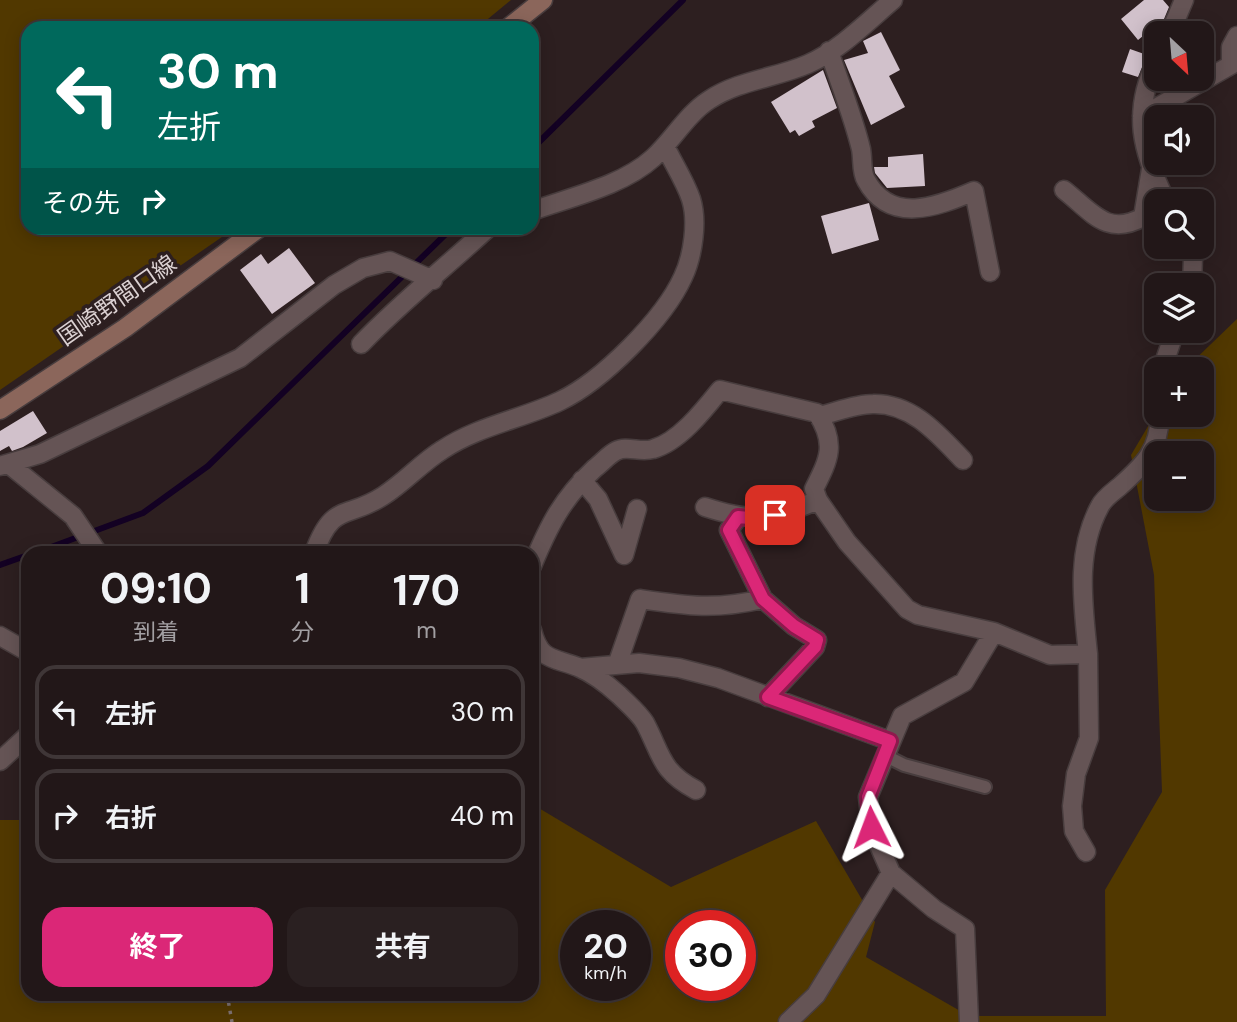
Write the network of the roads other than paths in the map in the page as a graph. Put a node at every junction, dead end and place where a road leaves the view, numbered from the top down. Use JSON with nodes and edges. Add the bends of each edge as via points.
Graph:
{"nodes":[{"id":1,"x":543,"y":0,"type":"edge"},
{"id":2,"x":893,"y":0,"type":"edge"},
{"id":3,"x":1184,"y":0,"type":"edge"},
{"id":4,"x":517,"y":21,"type":"edge"},
{"id":5,"x":1175,"y":21,"type":"edge"},
{"id":6,"x":1237,"y":36,"type":"edge"},
{"id":7,"x":829,"y":51,"type":"junction"},
{"id":8,"x":1234,"y":63,"type":"edge"},
{"id":9,"x":1144,"y":91,"type":"edge"},
{"id":10,"x":1142,"y":116,"type":"junction"},
{"id":11,"x":1144,"y":138,"type":"edge"},
{"id":12,"x":665,"y":146,"type":"junction"},
{"id":13,"x":1150,"y":175,"type":"edge"},
{"id":14,"x":1064,"y":190,"type":"dead end"},
{"id":15,"x":539,"y":208,"type":"edge"},
{"id":16,"x":250,"y":235,"type":"edge"},
{"id":17,"x":481,"y":235,"type":"edge"},
{"id":18,"x":990,"y":272,"type":"dead end"},
{"id":19,"x":433,"y":280,"type":"junction"},
{"id":20,"x":361,"y":344,"type":"dead end"},
{"id":21,"x":0,"y":410,"type":"edge"},
{"id":22,"x":819,"y":416,"type":"junction"},
{"id":23,"x":1159,"y":427,"type":"edge"},
{"id":24,"x":963,"y":460,"type":"dead end"},
{"id":25,"x":5,"y":466,"type":"edge"},
{"id":26,"x":582,"y":480,"type":"junction"},
{"id":27,"x":818,"y":500,"type":"junction"},
{"id":28,"x":705,"y":507,"type":"dead end"},
{"id":29,"x":637,"y":509,"type":"dead end"},
{"id":30,"x":738,"y":517,"type":"junction"},
{"id":31,"x":94,"y":546,"type":"edge"},
{"id":32,"x":317,"y":546,"type":"edge"},
{"id":33,"x":539,"y":549,"type":"edge"},
{"id":34,"x":763,"y":599,"type":"junction"},
{"id":35,"x":994,"y":632,"type":"junction"},
{"id":36,"x":0,"y":636,"type":"edge"},
{"id":37,"x":21,"y":648,"type":"edge"},
{"id":38,"x":539,"y":650,"type":"edge"},
{"id":39,"x":1088,"y":654,"type":"junction"},
{"id":40,"x":617,"y":665,"type":"junction"},
{"id":41,"x":580,"y":668,"type":"junction"},
{"id":42,"x":768,"y":697,"type":"junction"},
{"id":43,"x":21,"y":742,"type":"edge"},
{"id":44,"x":887,"y":748,"type":"junction"},
{"id":45,"x":0,"y":761,"type":"edge"},
{"id":46,"x":985,"y":787,"type":"dead end"},
{"id":47,"x":696,"y":790,"type":"dead end"},
{"id":48,"x":1086,"y":852,"type":"dead end"},
{"id":49,"x":891,"y":873,"type":"junction"},
{"id":50,"x":788,"y":1022,"type":"edge"},
{"id":51,"x":970,"y":1022,"type":"edge"}],
"edges":[{"from":1,"to":4,"type":"main road"},
{"from":2,"to":7,"type":"street"},
{"from":3,"to":5,"type":"street"},
{"from":6,"to":8,"type":"street","via":[[1231,47]]},
{"from":7,"to":12,"type":"street","via":[[811,63],[736,85],[707,101]]},
{"from":7,"to":18,"type":"street","via":[[861,150],[864,178],[878,198],[893,207],[917,210],[974,191]]},
{"from":8,"to":10,"type":"street"},
{"from":9,"to":10,"type":"street"},
{"from":10,"to":11,"type":"street"},
{"from":12,"to":15,"type":"street","via":[[652,160],[618,180]]},
{"from":12,"to":32,"type":"street","via":[[692,200],[694,241],[684,277],[657,316],[608,367],[562,400],[441,450],[379,498],[343,512],[323,528]]},
{"from":13,"to":14,"type":"street","via":[[1143,217],[1128,226],[1108,226]]},
{"from":16,"to":21,"type":"main road","name":"国崎野間口線","via":[[124,328]]},
{"from":17,"to":19,"type":"street"},
{"from":19,"to":20,"type":"street","via":[[397,306]]},
{"from":19,"to":25,"type":"street","via":[[390,261],[363,268],[240,358],[40,454]]},
{"from":22,"to":24,"type":"street","via":[[872,404],[896,407],[926,422]]},
{"from":22,"to":26,"type":"street","via":[[720,390],[677,434],[654,449],[614,452]]},
{"from":22,"to":27,"type":"street","via":[[830,441],[830,458],[814,489]]},
{"from":23,"to":39,"type":"street","via":[[1159,438],[1142,467],[1102,502],[1086,537],[1082,591]]},
{"from":25,"to":31,"type":"street","via":[[73,516]]},
{"from":26,"to":29,"type":"street","via":[[598,499],[624,555]]},
{"from":26,"to":33,"type":"street","via":[[553,515]]},
{"from":27,"to":30,"type":"street","via":[[760,519]]},
{"from":27,"to":35,"type":"street","via":[[847,542],[908,609]]},
{"from":28,"to":30,"type":"street"},
{"from":30,"to":34,"type":"street","via":[[729,530]]},
{"from":34,"to":40,"type":"street","via":[[727,608],[640,599]]},
{"from":34,"to":42,"type":"street","via":[[817,640]]},
{"from":35,"to":39,"type":"street","via":[[1050,655]]},
{"from":35,"to":44,"type":"street","via":[[964,682],[902,716]]},
{"from":36,"to":37,"type":"street"},
{"from":38,"to":41,"type":"street","via":[[552,660]]},
{"from":39,"to":48,"type":"street","via":[[1088,738],[1072,806],[1074,831]]},
{"from":40,"to":41,"type":"street"},
{"from":40,"to":42,"type":"street","via":[[679,668]]},
{"from":41,"to":47,"type":"street","via":[[617,693],[644,721],[663,765]]},
{"from":42,"to":44,"type":"street"},
{"from":43,"to":45,"type":"street"},
{"from":44,"to":46,"type":"lane","via":[[904,765]]},
{"from":44,"to":49,"type":"street","via":[[868,797],[871,827]]},
{"from":49,"to":50,"type":"street","via":[[816,996]]},
{"from":49,"to":51,"type":"street","via":[[965,929]]}]}
